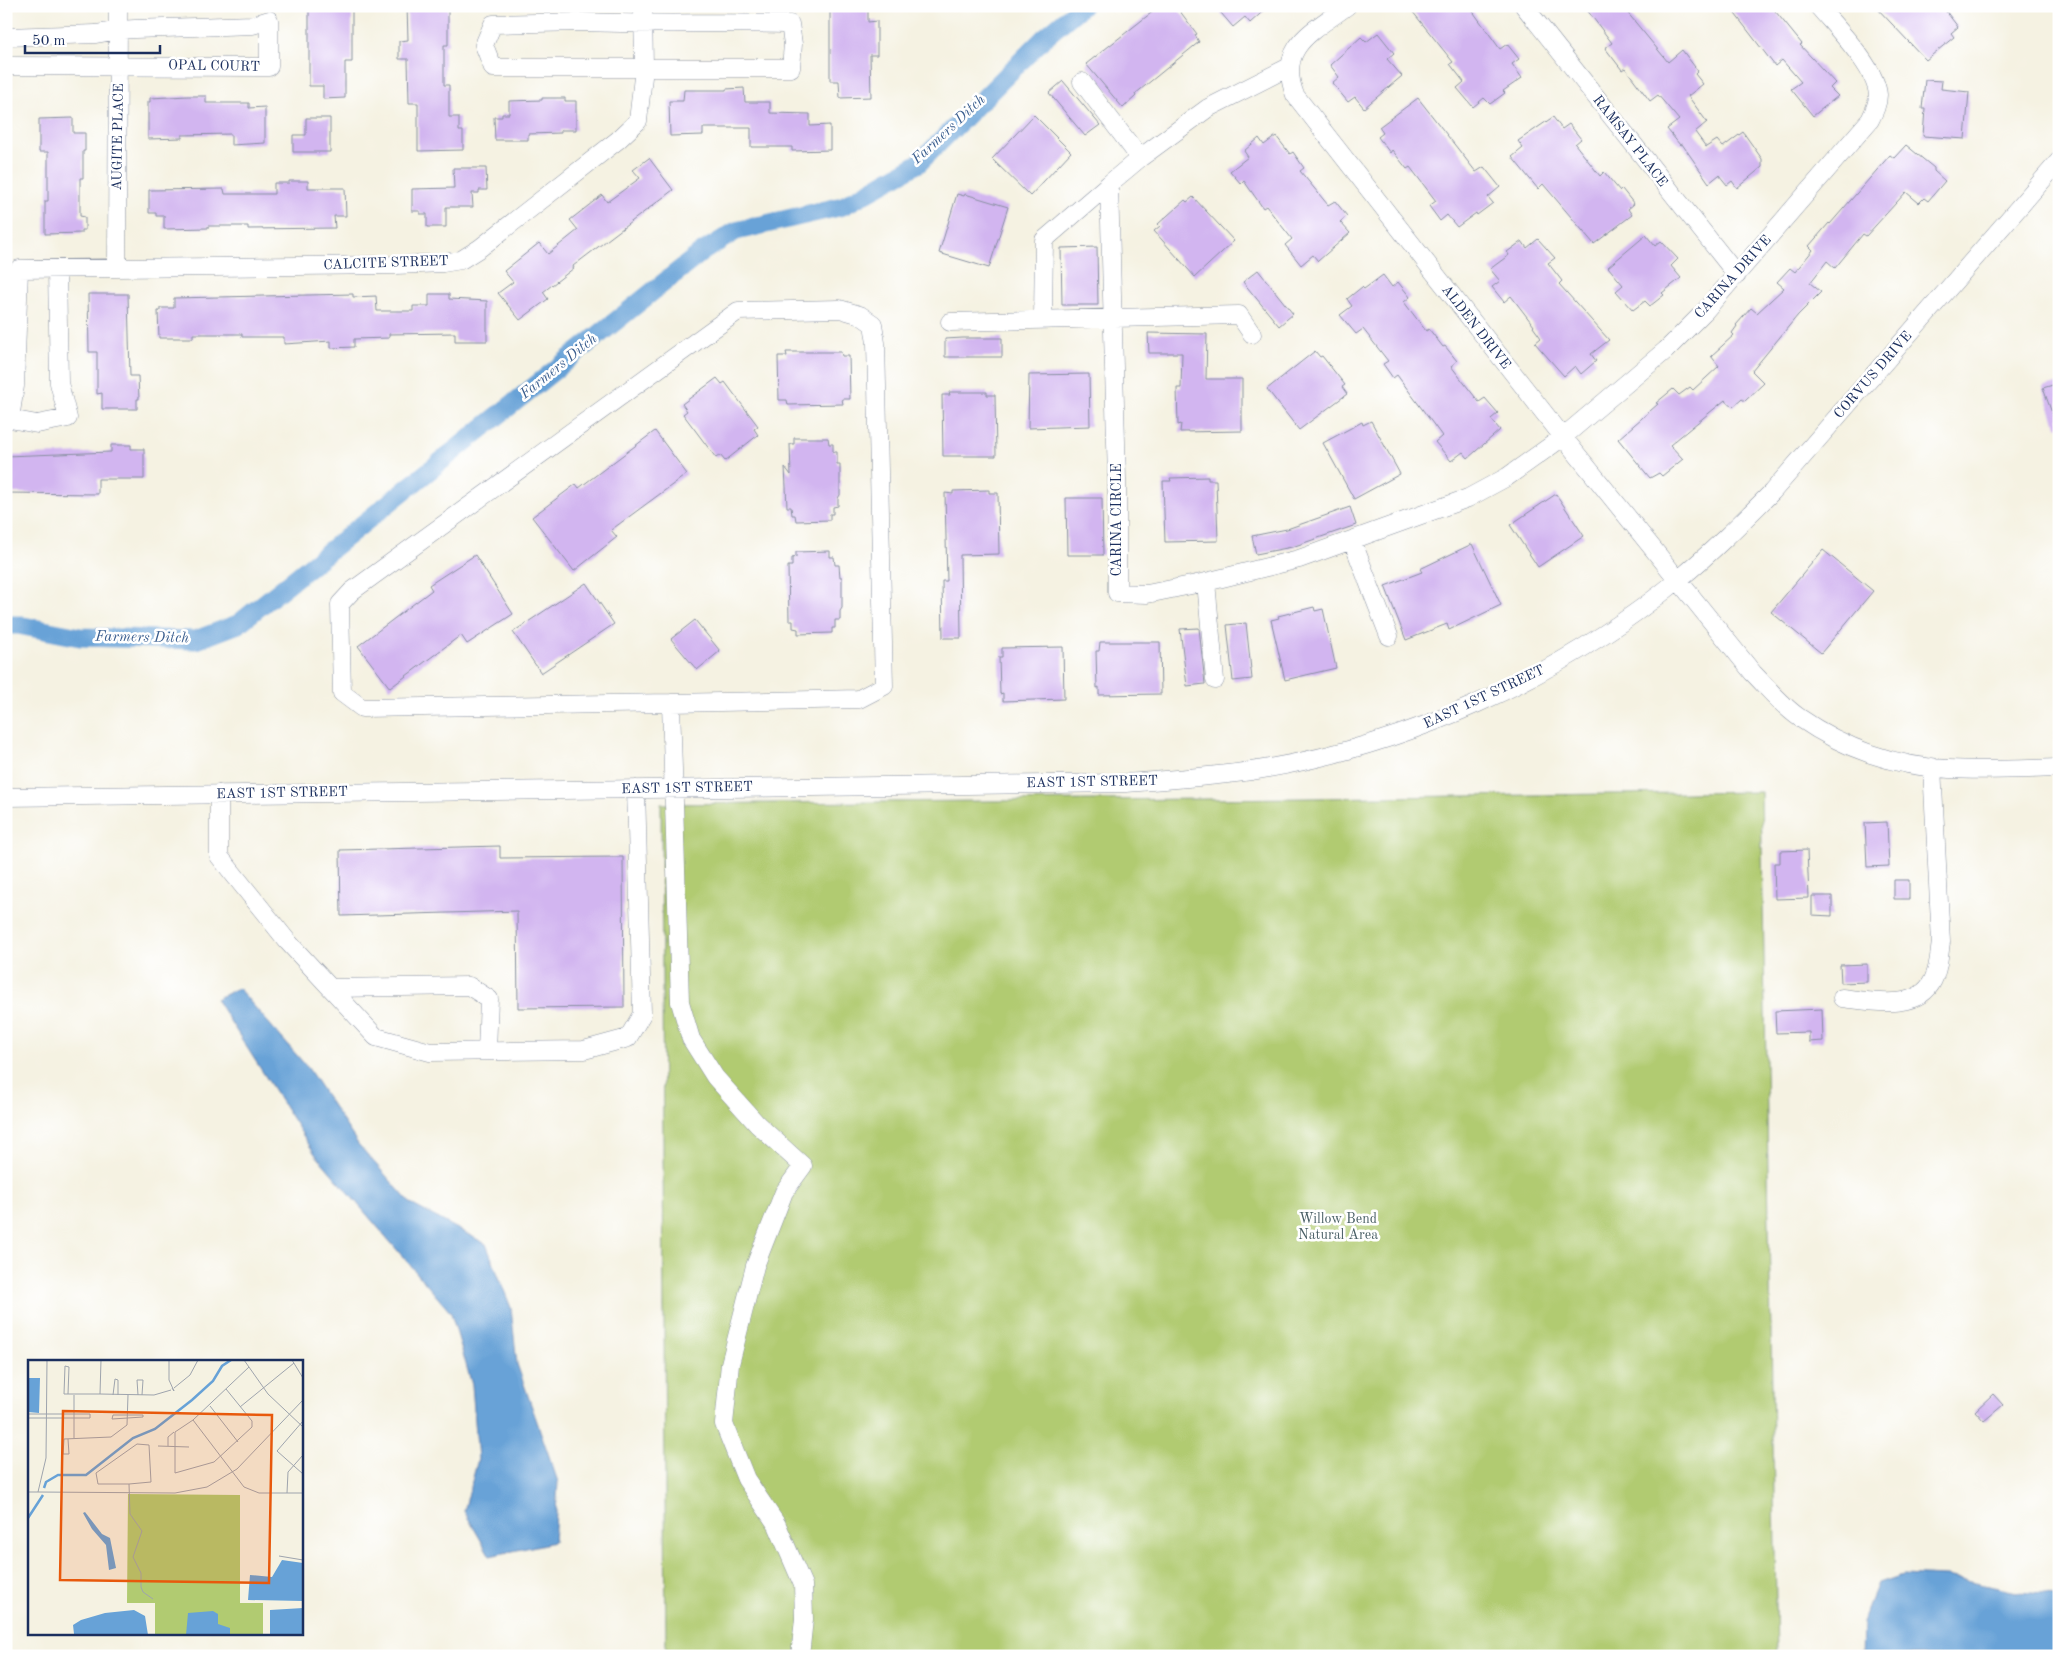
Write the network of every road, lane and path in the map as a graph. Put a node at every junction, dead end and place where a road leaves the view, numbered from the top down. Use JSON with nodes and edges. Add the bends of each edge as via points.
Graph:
{"nodes":[{"id":1,"x":118,"y":6,"type":"edge"},
{"id":2,"x":643,"y":6,"type":"edge"},
{"id":3,"x":1347,"y":6,"type":"edge"},
{"id":4,"x":1524,"y":6,"type":"edge"},
{"id":5,"x":1818,"y":6,"type":"edge"},
{"id":6,"x":642,"y":25,"type":"junction"},
{"id":7,"x":119,"y":30,"type":"junction"},
{"id":8,"x":6,"y":36,"type":"edge"},
{"id":9,"x":119,"y":65,"type":"junction"},
{"id":10,"x":6,"y":66,"type":"edge"},
{"id":11,"x":1289,"y":67,"type":"junction"},
{"id":12,"x":644,"y":68,"type":"junction"},
{"id":13,"x":1082,"y":82,"type":"dead end"},
{"id":14,"x":1140,"y":158,"type":"junction"},
{"id":15,"x":2059,"y":161,"type":"edge"},
{"id":16,"x":1109,"y":184,"type":"junction"},
{"id":17,"x":117,"y":267,"type":"junction"},
{"id":18,"x":57,"y":269,"type":"junction"},
{"id":19,"x":1737,"y":274,"type":"junction"},
{"id":20,"x":1113,"y":319,"type":"junction"},
{"id":21,"x":1043,"y":320,"type":"junction"},
{"id":22,"x":950,"y":322,"type":"dead end"},
{"id":23,"x":1252,"y":334,"type":"dead end"},
{"id":24,"x":1563,"y":437,"type":"junction"},
{"id":25,"x":1352,"y":540,"type":"junction"},
{"id":26,"x":1678,"y":580,"type":"junction"},
{"id":27,"x":1206,"y":582,"type":"junction"},
{"id":28,"x":1389,"y":636,"type":"dead end"},
{"id":29,"x":1215,"y":680,"type":"dead end"},
{"id":30,"x":671,"y":703,"type":"junction"},
{"id":31,"x":1932,"y":767,"type":"junction"},
{"id":32,"x":2059,"y":768,"type":"edge"},
{"id":33,"x":672,"y":788,"type":"junction"},
{"id":34,"x":636,"y":789,"type":"junction"},
{"id":35,"x":219,"y":794,"type":"junction"},
{"id":36,"x":6,"y":797,"type":"edge"},
{"id":37,"x":332,"y":988,"type":"junction"},
{"id":38,"x":1842,"y":998,"type":"dead end"},
{"id":39,"x":487,"y":1051,"type":"junction"},
{"id":40,"x":800,"y":1656,"type":"edge"}],
"edges":[{"from":1,"to":7,"type":"street","name":"AUGITE PLACE"},
{"from":2,"to":6,"type":"street","name":"CALCITE STREET"},
{"from":3,"to":11,"type":"street","via":[[1304,39]]},
{"from":4,"to":19,"type":"street","name":"RAMSAY PLACE"},
{"from":5,"to":19,"type":"street","name":"CARINA DRIVE","via":[[1869,69],[1878,96],[1876,108],[1870,120]]},
{"from":6,"to":12,"type":"street","name":"CALCITE STREET"},
{"from":6,"to":12,"type":"street","via":[[790,24],[794,44],[791,68]]},
{"from":6,"to":12,"type":"street","via":[[582,22],[493,24],[484,45],[493,68]]},
{"from":7,"to":8,"type":"street","name":"OPAL COURT","via":[[96,34]]},
{"from":7,"to":9,"type":"street","name":"AUGITE PLACE"},
{"from":7,"to":9,"type":"street","name":"OPAL COURT","via":[[253,25],[269,20],[270,67]]},
{"from":9,"to":10,"type":"street"},
{"from":9,"to":17,"type":"street","name":"AUGITE PLACE"},
{"from":11,"to":14,"type":"street","via":[[1208,108]]},
{"from":11,"to":24,"type":"street","name":"ALDEN DRIVE","via":[[1289,80],[1295,95]]},
{"from":12,"to":17,"type":"street","name":"CALCITE STREET","via":[[638,121],[618,140],[462,260],[396,265]]},
{"from":13,"to":14,"type":"street"},
{"from":14,"to":16,"type":"street"},
{"from":15,"to":26,"type":"street","name":"CORVUS DRIVE","via":[[1772,492]]},
{"from":16,"to":20,"type":"street","name":"CARINA CIRCLE"},
{"from":16,"to":21,"type":"street","via":[[1044,240]]},
{"from":17,"to":18,"type":"street","name":"CALCITE STREET"},
{"from":18,"to":18,"type":"street","name":"CALCITE STREET","via":[[59,383],[68,418],[37,424],[10,419],[15,386],[18,269]]},
{"from":19,"to":24,"type":"street","name":"CARINA DRIVE","via":[[1666,350]]},
{"from":20,"to":21,"type":"street"},
{"from":20,"to":23,"type":"street","via":[[1240,315]]},
{"from":20,"to":27,"type":"street","name":"CARINA CIRCLE","via":[[1117,594],[1147,594]]},
{"from":21,"to":22,"type":"street"},
{"from":24,"to":25,"type":"street","name":"CARINA CIRCLE","via":[[1507,477],[1468,498]]},
{"from":24,"to":26,"type":"street","name":"ALDEN DRIVE"},
{"from":25,"to":27,"type":"street","name":"CARINA CIRCLE","via":[[1299,559]]},
{"from":25,"to":28,"type":"street"},
{"from":26,"to":31,"type":"street","via":[[1753,673],[1800,718],[1828,736],[1872,755]]},
{"from":26,"to":33,"type":"street","name":"EAST 1ST STREET","via":[[1602,636],[1491,697],[1400,734],[1314,759],[1190,779],[1126,783]]},
{"from":27,"to":29,"type":"street"},
{"from":30,"to":30,"type":"street","via":[[859,700],[884,686],[876,343],[873,324],[860,315],[840,310],[738,311],[352,590],[340,604],[342,693],[362,708]]},
{"from":30,"to":33,"type":"street"},
{"from":31,"to":32,"type":"street"},
{"from":31,"to":38,"type":"street","via":[[1941,942],[1933,982],[1924,993],[1905,1001]]},
{"from":33,"to":34,"type":"street","name":"EAST 1ST STREET"},
{"from":33,"to":40,"type":"street","via":[[680,1002],[691,1039],[716,1077],[757,1124],[803,1166],[784,1192],[755,1266],[730,1364],[724,1424],[746,1478],[777,1525],[803,1585]]},
{"from":34,"to":35,"type":"street","name":"EAST 1ST STREET"},
{"from":34,"to":39,"type":"street","via":[[642,1014],[628,1038],[584,1050]]},
{"from":35,"to":36,"type":"street","name":"EAST 1ST STREET"},
{"from":35,"to":37,"type":"street","via":[[219,856],[288,942]]},
{"from":37,"to":39,"type":"street","via":[[376,1036],[430,1052]]},
{"from":37,"to":39,"type":"street","via":[[469,986],[489,999]]}]}
